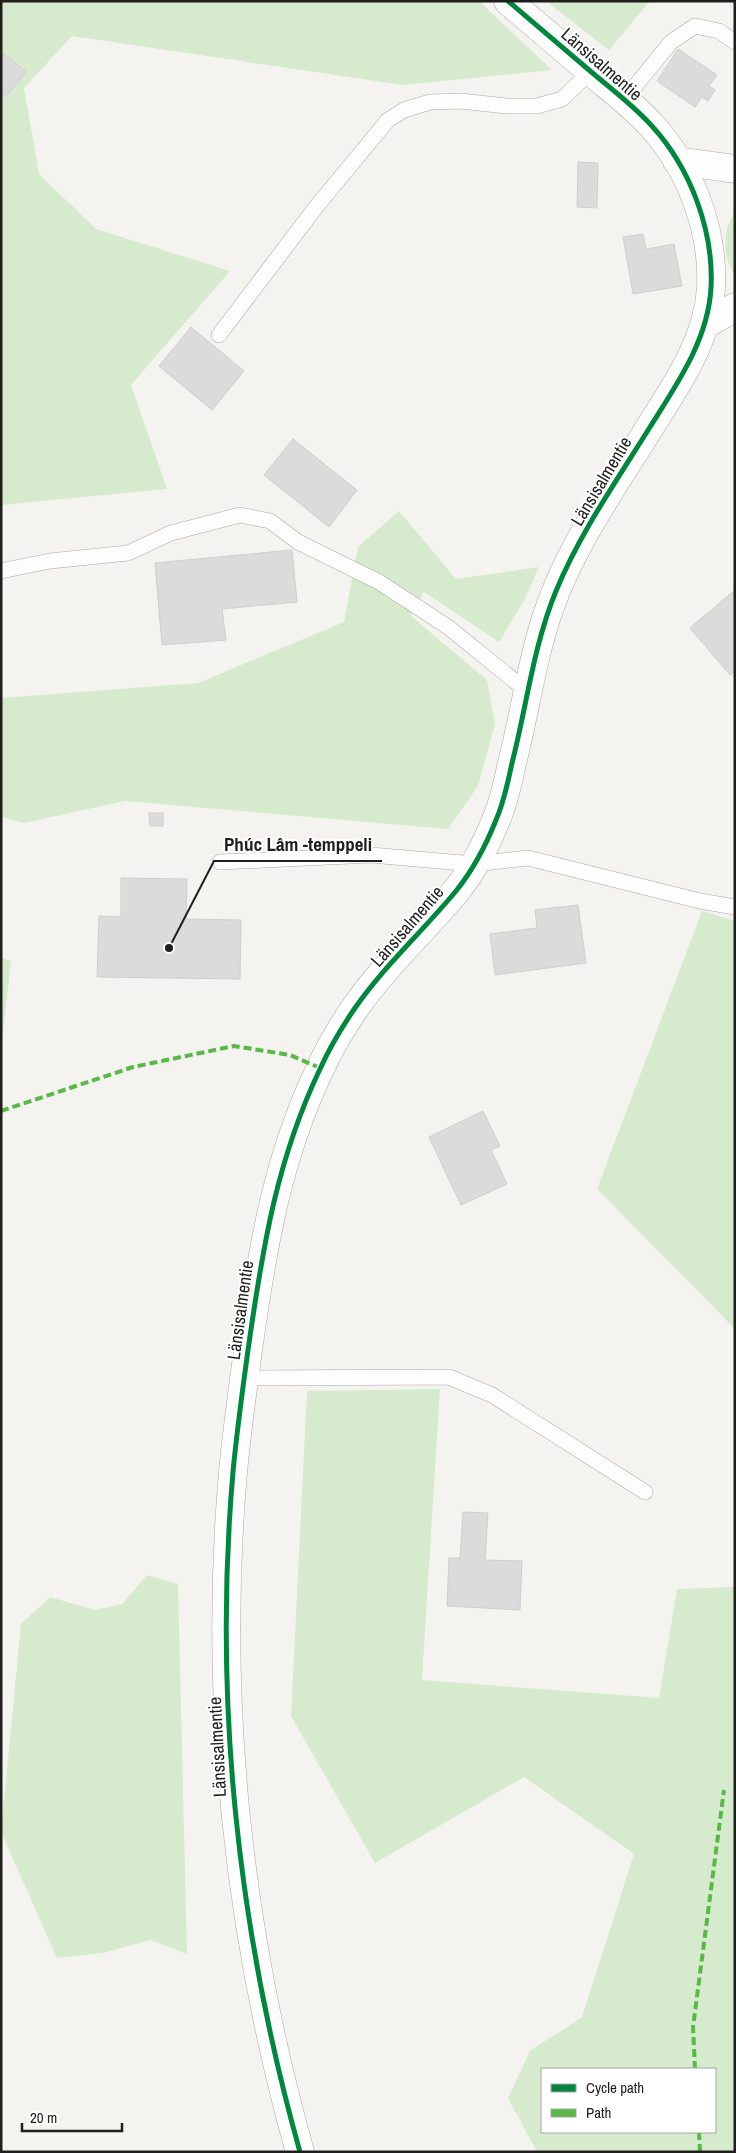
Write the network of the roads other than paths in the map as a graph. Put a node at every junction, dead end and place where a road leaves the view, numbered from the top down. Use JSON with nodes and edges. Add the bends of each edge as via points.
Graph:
{"nodes":[{"id":1,"x":508,"y":1,"type":"edge"},
{"id":2,"x":735,"y":42,"type":"edge"},
{"id":3,"x":590,"y":72,"type":"junction"},
{"id":4,"x":624,"y":100,"type":"junction"},
{"id":5,"x":677,"y":161,"type":"junction"},
{"id":6,"x":735,"y":169,"type":"edge"},
{"id":7,"x":735,"y":307,"type":"edge"},
{"id":8,"x":705,"y":325,"type":"junction"},
{"id":9,"x":219,"y":335,"type":"dead end"},
{"id":10,"x":1,"y":570,"type":"edge"},
{"id":11,"x":527,"y":691,"type":"junction"},
{"id":12,"x":220,"y":862,"type":"dead end"},
{"id":13,"x":474,"y":864,"type":"junction"},
{"id":14,"x":735,"y":907,"type":"edge"},
{"id":15,"x":244,"y":1378,"type":"junction"},
{"id":16,"x":645,"y":1492,"type":"dead end"},
{"id":17,"x":300,"y":2152,"type":"edge"}],
"edges":[{"from":1,"to":3,"type":"street","name":"Länsisalmentie"},
{"from":2,"to":4,"type":"lane","via":[[719,31],[695,26],[670,42]]},
{"from":3,"to":4,"type":"street","name":"Länsisalmentie"},
{"from":3,"to":9,"type":"lane","via":[[562,99],[537,106],[430,102],[404,110],[388,120]]},
{"from":4,"to":5,"type":"street","name":"Länsisalmentie","via":[[653,127]]},
{"from":5,"to":6,"type":"street"},
{"from":5,"to":8,"type":"street","name":"Länsisalmentie","via":[[692,186],[710,255],[711,292]]},
{"from":7,"to":8,"type":"street"},
{"from":8,"to":11,"type":"street","name":"Länsisalmentie","via":[[679,380],[567,566],[535,650]]},
{"from":10,"to":11,"type":"lane","via":[[128,553],[171,533],[240,515],[270,521],[298,542],[379,582],[448,627]]},
{"from":11,"to":13,"type":"street","name":"Länsisalmentie","via":[[500,811]]},
{"from":12,"to":13,"type":"lane","via":[[371,855]]},
{"from":13,"to":14,"type":"lane","via":[[528,858]]},
{"from":13,"to":15,"type":"street","name":"Länsisalmentie","via":[[458,888],[355,1008],[320,1068],[284,1158],[262,1250]]},
{"from":15,"to":16,"type":"lane","via":[[450,1377],[492,1395]]},
{"from":15,"to":17,"type":"street","name":"Länsisalmentie","via":[[232,1477],[228,1561],[228,1718],[247,1909],[285,2099]]}]}
